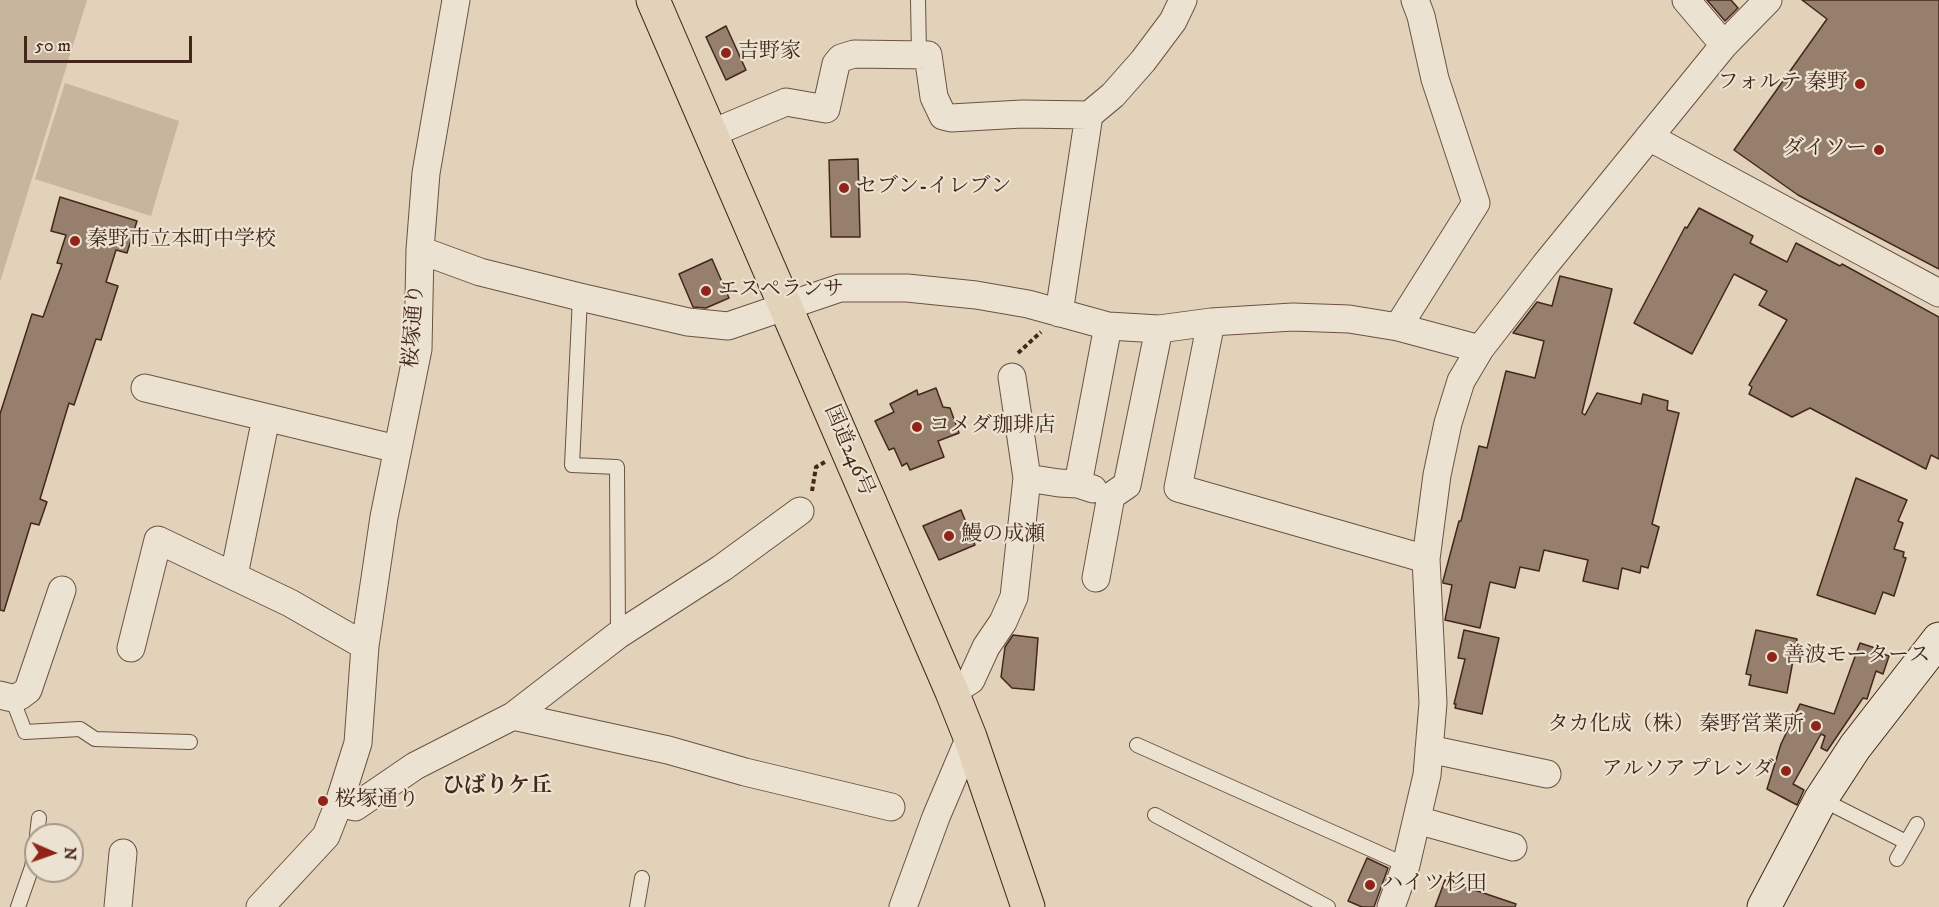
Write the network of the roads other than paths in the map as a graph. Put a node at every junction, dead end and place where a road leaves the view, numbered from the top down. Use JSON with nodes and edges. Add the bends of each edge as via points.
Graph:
{"nodes":[{"id":1,"x":456,"y":0,"type":"edge"},
{"id":2,"x":652,"y":0,"type":"edge"},
{"id":3,"x":918,"y":0,"type":"edge"},
{"id":4,"x":1183,"y":0,"type":"edge"},
{"id":5,"x":1415,"y":0,"type":"edge"},
{"id":6,"x":1686,"y":0,"type":"edge"},
{"id":7,"x":1768,"y":0,"type":"edge"},
{"id":8,"x":1724,"y":45,"type":"junction"},
{"id":9,"x":919,"y":54,"type":"junction"},
{"id":10,"x":1089,"y":115,"type":"junction"},
{"id":11,"x":710,"y":134,"type":"junction"},
{"id":12,"x":1649,"y":137,"type":"junction"},
{"id":13,"x":420,"y":250,"type":"junction"},
{"id":14,"x":1939,"y":293,"type":"edge"},
{"id":15,"x":580,"y":297,"type":"junction"},
{"id":16,"x":786,"y":306,"type":"junction"},
{"id":17,"x":1051,"y":318,"type":"junction"},
{"id":18,"x":1211,"y":322,"type":"junction"},
{"id":19,"x":1108,"y":326,"type":"junction"},
{"id":20,"x":1398,"y":327,"type":"junction"},
{"id":21,"x":1159,"y":328,"type":"junction"},
{"id":22,"x":1480,"y":349,"type":"junction"},
{"id":23,"x":1014,"y":366,"type":"road end"},
{"id":24,"x":145,"y":389,"type":"dead end"},
{"id":25,"x":266,"y":418,"type":"junction"},
{"id":26,"x":397,"y":449,"type":"junction"},
{"id":27,"x":1028,"y":478,"type":"junction"},
{"id":28,"x":1078,"y":484,"type":"junction"},
{"id":29,"x":1111,"y":496,"type":"junction"},
{"id":30,"x":806,"y":500,"type":"road end"},
{"id":31,"x":1426,"y":559,"type":"junction"},
{"id":32,"x":234,"y":575,"type":"junction"},
{"id":33,"x":1096,"y":578,"type":"dead end"},
{"id":34,"x":63,"y":590,"type":"dead end"},
{"id":35,"x":618,"y":635,"type":"junction"},
{"id":36,"x":1939,"y":639,"type":"edge"},
{"id":37,"x":366,"y":646,"type":"junction"},
{"id":38,"x":131,"y":648,"type":"dead end"},
{"id":39,"x":952,"y":692,"type":"junction"},
{"id":40,"x":6,"y":697,"type":"edge"},
{"id":41,"x":513,"y":716,"type":"junction"},
{"id":42,"x":970,"y":737,"type":"junction"},
{"id":43,"x":190,"y":742,"type":"dead end"},
{"id":44,"x":1137,"y":745,"type":"dead end"},
{"id":45,"x":1430,"y":749,"type":"junction"},
{"id":46,"x":1547,"y":774,"type":"dead end"},
{"id":47,"x":1821,"y":799,"type":"junction"},
{"id":48,"x":339,"y":803,"type":"junction"},
{"id":49,"x":891,"y":807,"type":"dead end"},
{"id":50,"x":1155,"y":815,"type":"dead end"},
{"id":51,"x":39,"y":818,"type":"dead end"},
{"id":52,"x":1417,"y":820,"type":"junction"},
{"id":53,"x":38,"y":823,"type":"edge"},
{"id":54,"x":1917,"y":824,"type":"dead end"},
{"id":55,"x":1906,"y":842,"type":"junction"},
{"id":56,"x":1513,"y":847,"type":"dead end"},
{"id":57,"x":123,"y":854,"type":"dead end"},
{"id":58,"x":1897,"y":859,"type":"dead end"},
{"id":59,"x":1406,"y":865,"type":"junction"},
{"id":60,"x":642,"y":878,"type":"dead end"},
{"id":61,"x":26,"y":883,"type":"edge"},
{"id":62,"x":18,"y":907,"type":"edge"},
{"id":63,"x":118,"y":907,"type":"edge"},
{"id":64,"x":260,"y":907,"type":"edge"},
{"id":65,"x":637,"y":907,"type":"edge"},
{"id":66,"x":903,"y":907,"type":"edge"},
{"id":67,"x":1028,"y":907,"type":"edge"},
{"id":68,"x":1328,"y":907,"type":"edge"},
{"id":69,"x":1391,"y":907,"type":"edge"},
{"id":70,"x":1764,"y":907,"type":"edge"}],
"edges":[{"from":1,"to":13,"type":"street","name":"桜塚通り","via":[[426,173]]},
{"from":2,"to":11,"type":"highway","name":"国道246号"},
{"from":3,"to":9,"type":"lane"},
{"from":4,"to":10,"type":"street","via":[[1173,21],[1143,61]]},
{"from":5,"to":20,"type":"street","via":[[1435,79],[1476,203]]},
{"from":6,"to":8,"type":"street"},
{"from":7,"to":8,"type":"street"},
{"from":8,"to":12,"type":"street"},
{"from":9,"to":10,"type":"street","via":[[928,55],[934,97],[943,116]]},
{"from":9,"to":11,"type":"street","via":[[854,54],[842,58],[836,64],[826,109],[786,102]]},
{"from":10,"to":17,"type":"street"},
{"from":11,"to":16,"type":"highway","name":"国道246号"},
{"from":12,"to":14,"type":"street"},
{"from":12,"to":22,"type":"street"},
{"from":13,"to":15,"type":"street","via":[[480,272]]},
{"from":13,"to":26,"type":"street","name":"桜塚通り","via":[[418,349]]},
{"from":15,"to":16,"type":"street","via":[[728,326]]},
{"from":15,"to":35,"type":"lane","via":[[572,465],[617,467]]},
{"from":16,"to":17,"type":"street","via":[[840,288],[907,288],[976,295]]},
{"from":16,"to":39,"type":"highway","name":"国道246号"},
{"from":17,"to":19,"type":"street"},
{"from":18,"to":20,"type":"street","via":[[1293,317],[1349,319]]},
{"from":18,"to":21,"type":"street"},
{"from":18,"to":31,"type":"street","via":[[1178,488]]},
{"from":19,"to":21,"type":"street"},
{"from":19,"to":28,"type":"street"},
{"from":20,"to":22,"type":"street"},
{"from":21,"to":29,"type":"street","via":[[1127,485]]},
{"from":22,"to":31,"type":"street","via":[[1461,381],[1448,423]]},
{"from":23,"to":27,"type":"street"},
{"from":24,"to":25,"type":"street"},
{"from":25,"to":26,"type":"street"},
{"from":25,"to":32,"type":"street"},
{"from":26,"to":37,"type":"street","name":"桜塚通り"},
{"from":27,"to":28,"type":"street"},
{"from":27,"to":39,"type":"street","via":[[1014,597],[971,680]]},
{"from":28,"to":29,"type":"street"},
{"from":29,"to":33,"type":"street"},
{"from":30,"to":35,"type":"street","via":[[722,568]]},
{"from":31,"to":45,"type":"street","via":[[1433,703]]},
{"from":32,"to":37,"type":"street"},
{"from":32,"to":38,"type":"street","via":[[158,540]]},
{"from":34,"to":40,"type":"street","via":[[28,690],[20,696]]},
{"from":35,"to":41,"type":"street"},
{"from":36,"to":47,"type":"main road","via":[[1855,747]]},
{"from":37,"to":48,"type":"street","name":"桜塚通り","via":[[358,743]]},
{"from":39,"to":42,"type":"highway","name":"国道246号"},
{"from":40,"to":43,"type":"lane","via":[[25,732],[80,729],[95,739]]},
{"from":41,"to":48,"type":"street","via":[[415,766],[355,807]]},
{"from":41,"to":49,"type":"street","via":[[668,750]]},
{"from":42,"to":66,"type":"street"},
{"from":42,"to":67,"type":"highway","name":"国道246号"},
{"from":44,"to":59,"type":"lane"},
{"from":45,"to":46,"type":"street"},
{"from":45,"to":52,"type":"street"},
{"from":47,"to":55,"type":"lane"},
{"from":47,"to":70,"type":"main road"},
{"from":48,"to":64,"type":"street","name":"桜塚通り","via":[[326,836]]},
{"from":50,"to":68,"type":"lane"},
{"from":51,"to":53,"type":"lane"},
{"from":52,"to":56,"type":"street"},
{"from":52,"to":59,"type":"street"},
{"from":54,"to":55,"type":"lane"},
{"from":55,"to":58,"type":"lane"},
{"from":57,"to":63,"type":"street"},
{"from":59,"to":69,"type":"street"},
{"from":60,"to":65,"type":"lane"},
{"from":61,"to":62,"type":"lane"}]}
